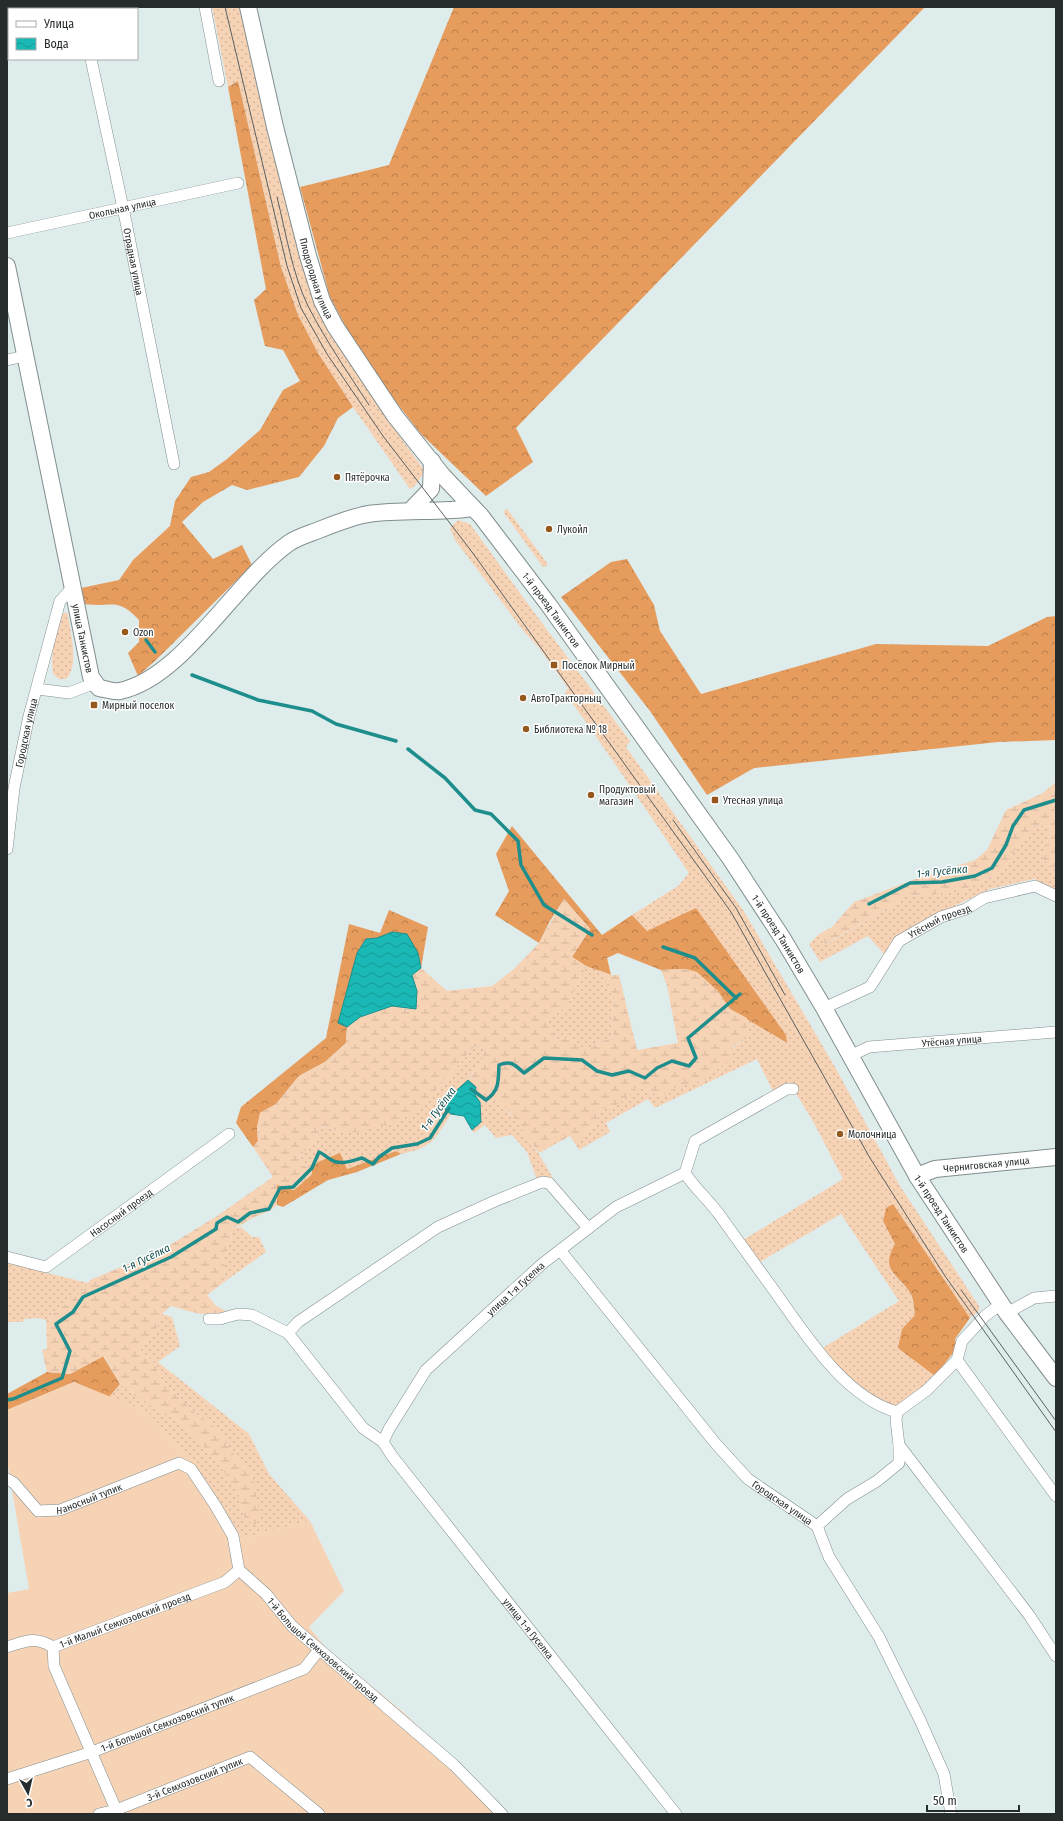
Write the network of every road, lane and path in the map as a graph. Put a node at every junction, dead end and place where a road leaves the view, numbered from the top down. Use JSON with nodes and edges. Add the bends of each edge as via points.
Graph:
{"nodes":[{"id":1,"x":205,"y":7,"type":"edge"},
{"id":2,"x":248,"y":7,"type":"edge"},
{"id":3,"x":91,"y":60,"type":"edge"},
{"id":4,"x":219,"y":81,"type":"dead end"},
{"id":5,"x":238,"y":183,"type":"dead end"},
{"id":6,"x":122,"y":209,"type":"junction"},
{"id":7,"x":7,"y":233,"type":"edge"},
{"id":8,"x":7,"y":266,"type":"edge"},
{"id":9,"x":24,"y":356,"type":"junction"},
{"id":10,"x":7,"y":360,"type":"edge"},
{"id":11,"x":432,"y":462,"type":"junction"},
{"id":12,"x":174,"y":464,"type":"dead end"},
{"id":13,"x":473,"y":508,"type":"junction"},
{"id":14,"x":410,"y":511,"type":"junction"},
{"id":15,"x":72,"y":588,"type":"junction"},
{"id":16,"x":95,"y":683,"type":"junction"},
{"id":17,"x":37,"y":689,"type":"junction"},
{"id":18,"x":10,"y":787,"type":"edge"},
{"id":19,"x":7,"y":849,"type":"edge"},
{"id":20,"x":1056,"y":896,"type":"edge"},
{"id":21,"x":824,"y":1008,"type":"junction"},
{"id":22,"x":1056,"y":1032,"type":"edge"},
{"id":23,"x":850,"y":1056,"type":"junction"},
{"id":24,"x":793,"y":1089,"type":"dead end"},
{"id":25,"x":230,"y":1134,"type":"dead end"},
{"id":26,"x":1056,"y":1157,"type":"edge"},
{"id":27,"x":684,"y":1173,"type":"junction"},
{"id":28,"x":917,"y":1176,"type":"junction"},
{"id":29,"x":588,"y":1228,"type":"junction"},
{"id":30,"x":560,"y":1250,"type":"junction"},
{"id":31,"x":7,"y":1257,"type":"edge"},
{"id":32,"x":1056,"y":1296,"type":"edge"},
{"id":33,"x":1004,"y":1309,"type":"junction"},
{"id":34,"x":209,"y":1320,"type":"dead end"},
{"id":35,"x":288,"y":1333,"type":"junction"},
{"id":36,"x":957,"y":1360,"type":"junction"},
{"id":37,"x":1053,"y":1369,"type":"edge"},
{"id":38,"x":897,"y":1412,"type":"junction"},
{"id":39,"x":383,"y":1442,"type":"junction"},
{"id":40,"x":899,"y":1445,"type":"junction"},
{"id":41,"x":7,"y":1479,"type":"edge"},
{"id":42,"x":1056,"y":1496,"type":"edge"},
{"id":43,"x":817,"y":1526,"type":"junction"},
{"id":44,"x":239,"y":1570,"type":"junction"},
{"id":45,"x":7,"y":1647,"type":"edge"},
{"id":46,"x":53,"y":1647,"type":"junction"},
{"id":47,"x":319,"y":1650,"type":"junction"},
{"id":48,"x":1056,"y":1656,"type":"edge"},
{"id":49,"x":92,"y":1752,"type":"junction"},
{"id":50,"x":7,"y":1779,"type":"edge"},
{"id":51,"x":117,"y":1812,"type":"edge"},
{"id":52,"x":99,"y":1814,"type":"edge"},
{"id":53,"x":319,"y":1814,"type":"edge"},
{"id":54,"x":502,"y":1814,"type":"edge"},
{"id":55,"x":676,"y":1814,"type":"edge"},
{"id":56,"x":951,"y":1814,"type":"edge"}],
"edges":[{"from":1,"to":4,"type":"street"},
{"from":2,"to":11,"type":"main road","name":"Плодородная улица","via":[[274,127],[322,301],[369,378]]},
{"from":3,"to":6,"type":"street","name":"Отрадная улица"},
{"from":5,"to":6,"type":"street","name":"Окольная улица"},
{"from":6,"to":7,"type":"street","name":"Окольная улица"},
{"from":6,"to":12,"type":"street","name":"Отрадная улица"},
{"from":8,"to":9,"type":"main road","name":"улица Танкистов"},
{"from":9,"to":10,"type":"street"},
{"from":9,"to":15,"type":"main road","name":"улица Танкистов"},
{"from":11,"to":13,"type":"main road","name":"Плодородная улица"},
{"from":11,"to":14,"type":"main road","via":[[431,489]]},
{"from":13,"to":14,"type":"main road","name":"улица Танкистов","via":[[441,512]]},
{"from":13,"to":21,"type":"main road","name":"1-й проезд Танкистов","via":[[548,604],[696,809],[773,923]]},
{"from":14,"to":16,"type":"main road","name":"улица Танкистов","via":[[366,515],[326,527],[289,543],[265,564],[172,664],[139,685],[118,692],[99,688]]},
{"from":15,"to":16,"type":"main road","name":"улица Танкистов","via":[[90,677]]},
{"from":15,"to":17,"type":"street","name":"Городская улица","via":[[60,601]]},
{"from":16,"to":17,"type":"street","via":[[70,693]]},
{"from":17,"to":18,"type":"street","name":"Городская улица"},
{"from":18,"to":19,"type":"street","name":"Городская улица"},
{"from":20,"to":21,"type":"street","name":"Утёсный проезд","via":[[1035,886],[984,898],[966,909],[941,917],[899,941],[870,987]]},
{"from":21,"to":23,"type":"main road","name":"1-й проезд Танкистов"},
{"from":22,"to":23,"type":"street","name":"Утёсная улица","via":[[869,1047]]},
{"from":23,"to":28,"type":"main road","name":"1-й проезд Танкистов"},
{"from":24,"to":27,"type":"street","via":[[787,1089],[695,1141]]},
{"from":25,"to":31,"type":"street","name":"Насосный проезд","via":[[46,1267]]},
{"from":26,"to":28,"type":"main road","name":"Черниговская улица","via":[[935,1169]]},
{"from":27,"to":29,"type":"street","name":"улица 1-я Гуселка","via":[[616,1207]]},
{"from":27,"to":38,"type":"street","via":[[695,1189],[720,1215],[818,1352],[853,1388],[884,1408]]},
{"from":28,"to":33,"type":"main road","name":"1-й проезд Танкистов"},
{"from":29,"to":30,"type":"street","name":"улица 1-я Гуселка"},
{"from":29,"to":35,"type":"street","via":[[550,1183],[542,1182],[438,1227],[298,1322]]},
{"from":30,"to":39,"type":"street","name":"улица 1-я Гуселка","via":[[426,1370],[388,1429]]},
{"from":30,"to":43,"type":"street","name":"Городская улица","via":[[716,1444],[748,1479]]},
{"from":32,"to":33,"type":"street","via":[[1034,1298]]},
{"from":33,"to":36,"type":"street","via":[[985,1316],[962,1341]]},
{"from":33,"to":37,"type":"main road","name":"1-й проезд Танкистов"},
{"from":34,"to":35,"type":"street","name":"улица 1-я Гуселка","via":[[238,1314],[252,1315]]},
{"from":35,"to":39,"type":"street","name":"улица 1-я Гуселка","via":[[363,1428]]},
{"from":36,"to":38,"type":"street","via":[[927,1390]]},
{"from":36,"to":42,"type":"street"},
{"from":38,"to":40,"type":"street"},
{"from":39,"to":55,"type":"street","name":"улица 1-я Гуселка"},
{"from":40,"to":43,"type":"street","via":[[899,1463],[877,1481],[847,1499]]},
{"from":40,"to":48,"type":"street","via":[[1029,1615]]},
{"from":41,"to":44,"type":"street","name":"Наносный тупик","via":[[14,1483],[38,1511],[60,1510],[179,1463],[191,1469],[233,1536]]},
{"from":43,"to":56,"type":"street","name":"Городская улица","via":[[829,1557],[879,1637],[920,1720],[944,1774]]},
{"from":44,"to":46,"type":"street","name":"1-й Малый Семхозовский проезд","via":[[225,1582]]},
{"from":44,"to":47,"type":"street","name":"1-й Большой Семхозовский проезд","via":[[266,1594],[292,1626]]},
{"from":45,"to":46,"type":"street","name":"1-й Малый Семхозовский проезд","via":[[30,1640],[42,1640]]},
{"from":46,"to":49,"type":"street","via":[[54,1666]]},
{"from":47,"to":49,"type":"street","name":"1-й Большой Семхозовский тупик","via":[[304,1669]]},
{"from":47,"to":54,"type":"street","name":"1-й Большой Семхозовский проезд","via":[[454,1765]]},
{"from":49,"to":50,"type":"street","name":"1-й Большой Семхозовский тупик"},
{"from":49,"to":51,"type":"street"},
{"from":51,"to":52,"type":"street","name":"3-й Семхозовский тупик"},
{"from":51,"to":53,"type":"street","name":"3-й Семхозовский тупик","via":[[250,1757]]}]}
